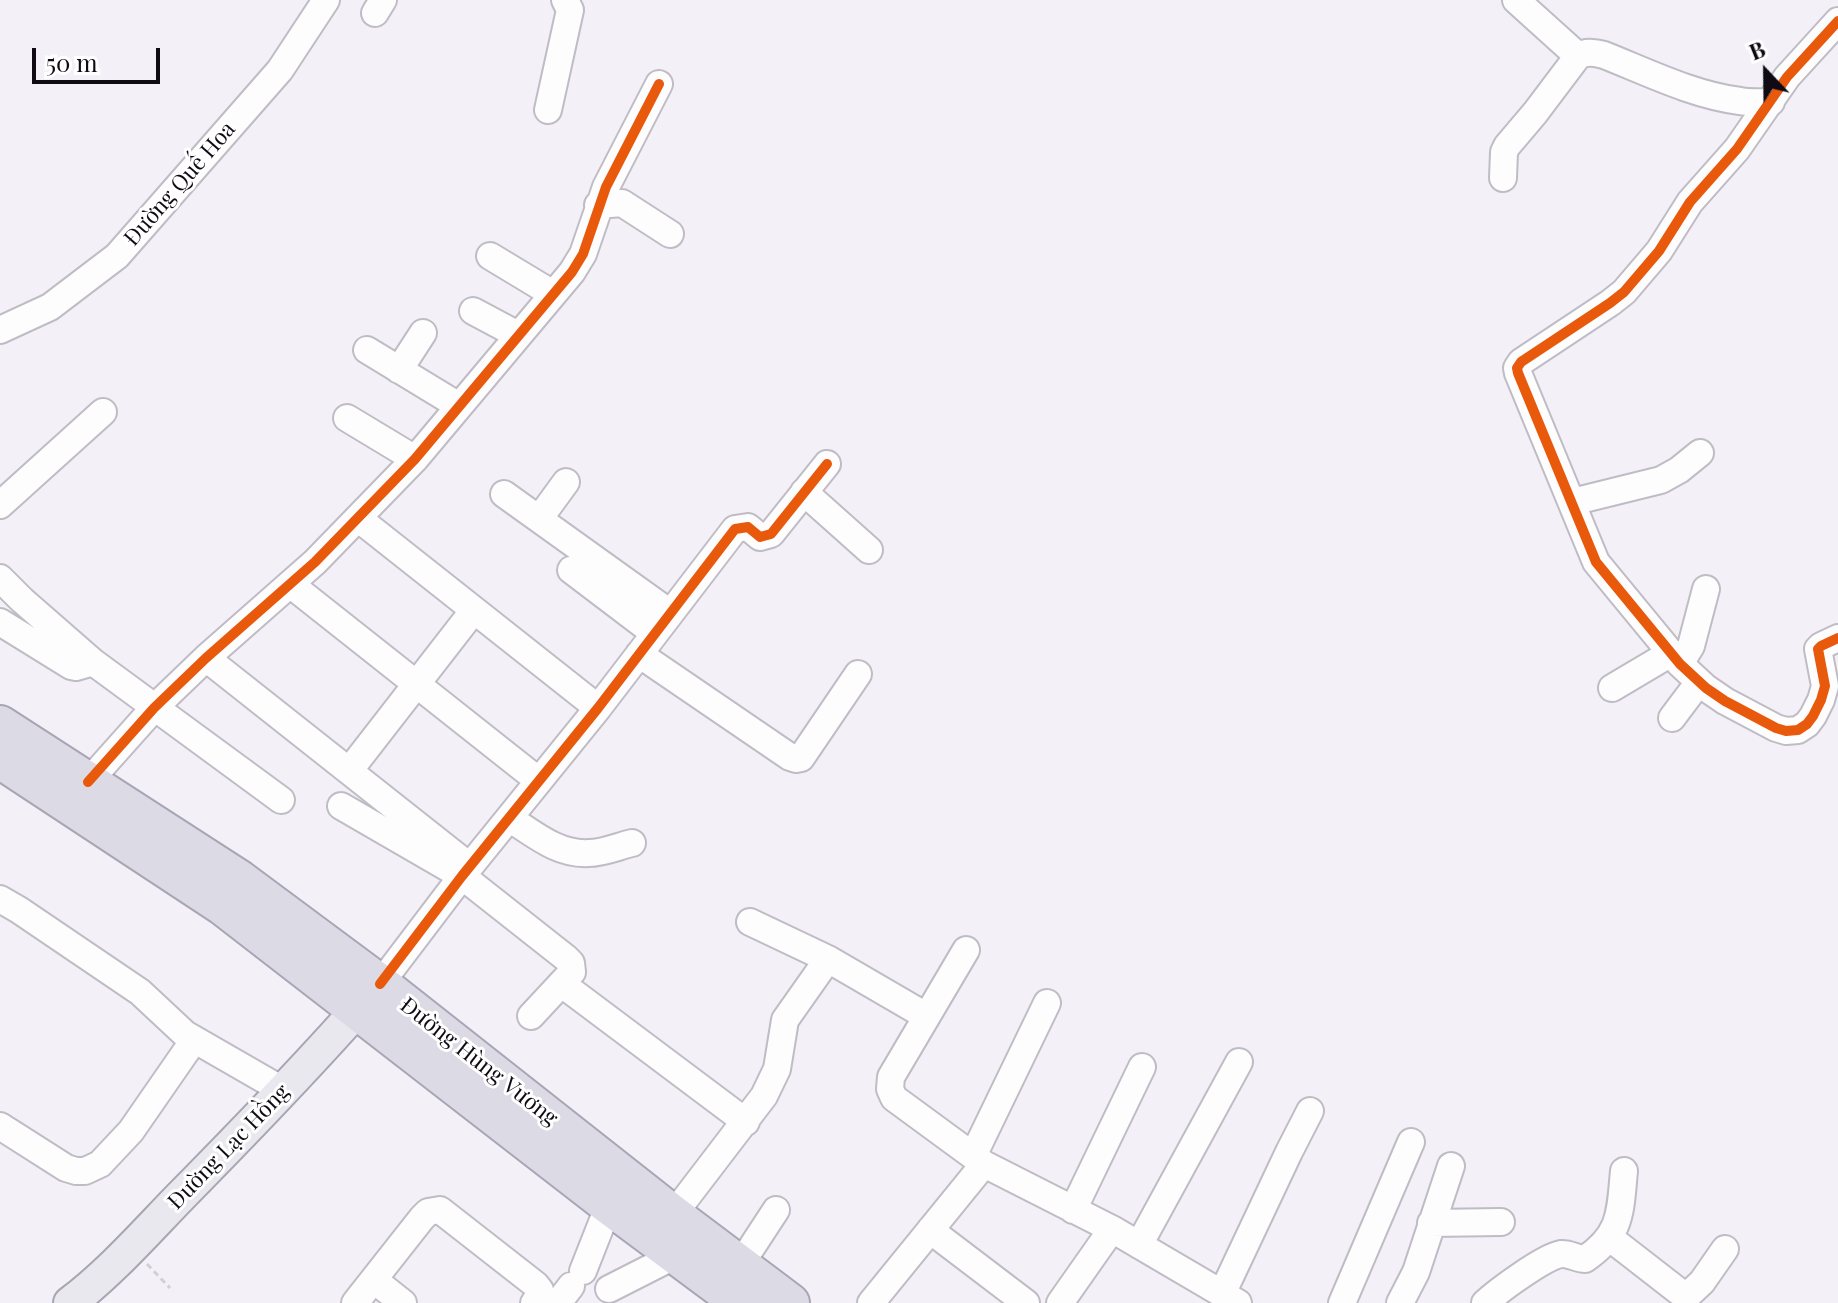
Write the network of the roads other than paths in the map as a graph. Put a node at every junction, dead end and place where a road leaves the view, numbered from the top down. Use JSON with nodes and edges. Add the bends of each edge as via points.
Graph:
{"nodes":[{"id":1,"x":326,"y":0,"type":"edge"},
{"id":2,"x":565,"y":0,"type":"edge"},
{"id":3,"x":1516,"y":0,"type":"edge"},
{"id":4,"x":1838,"y":21,"type":"edge"},
{"id":5,"x":1578,"y":56,"type":"junction"},
{"id":6,"x":659,"y":84,"type":"dead end"},
{"id":7,"x":1771,"y":102,"type":"junction"},
{"id":8,"x":548,"y":110,"type":"dead end"},
{"id":9,"x":1503,"y":178,"type":"dead end"},
{"id":10,"x":598,"y":205,"type":"junction"},
{"id":11,"x":670,"y":234,"type":"dead end"},
{"id":12,"x":490,"y":256,"type":"dead end"},
{"id":13,"x":553,"y":294,"type":"junction"},
{"id":14,"x":473,"y":311,"type":"dead end"},
{"id":15,"x":0,"y":330,"type":"edge"},
{"id":16,"x":423,"y":333,"type":"dead end"},
{"id":17,"x":518,"y":335,"type":"junction"},
{"id":18,"x":367,"y":350,"type":"dead end"},
{"id":19,"x":399,"y":370,"type":"junction"},
{"id":20,"x":459,"y":406,"type":"junction"},
{"id":21,"x":103,"y":412,"type":"dead end"},
{"id":22,"x":347,"y":418,"type":"dead end"},
{"id":23,"x":1700,"y":453,"type":"dead end"},
{"id":24,"x":415,"y":459,"type":"junction"},
{"id":25,"x":827,"y":464,"type":"dead end"},
{"id":26,"x":566,"y":482,"type":"dead end"},
{"id":27,"x":804,"y":492,"type":"junction"},
{"id":28,"x":504,"y":494,"type":"dead end"},
{"id":29,"x":1572,"y":502,"type":"junction"},
{"id":30,"x":0,"y":505,"type":"edge"},
{"id":31,"x":359,"y":519,"type":"junction"},
{"id":32,"x":539,"y":519,"type":"junction"},
{"id":33,"x":869,"y":550,"type":"dead end"},
{"id":34,"x":571,"y":570,"type":"dead end"},
{"id":35,"x":0,"y":578,"type":"edge"},
{"id":36,"x":290,"y":584,"type":"junction"},
{"id":37,"x":1706,"y":589,"type":"dead end"},
{"id":38,"x":474,"y":610,"type":"junction"},
{"id":39,"x":0,"y":622,"type":"edge"},
{"id":40,"x":654,"y":633,"type":"junction"},
{"id":41,"x":1838,"y":638,"type":"edge"},
{"id":42,"x":206,"y":658,"type":"junction"},
{"id":43,"x":1676,"y":658,"type":"junction"},
{"id":44,"x":93,"y":662,"type":"junction"},
{"id":45,"x":858,"y":674,"type":"dead end"},
{"id":46,"x":1699,"y":682,"type":"junction"},
{"id":47,"x":416,"y":685,"type":"junction"},
{"id":48,"x":1612,"y":688,"type":"dead end"},
{"id":49,"x":154,"y":708,"type":"junction"},
{"id":50,"x":598,"y":708,"type":"junction"},
{"id":51,"x":1672,"y":718,"type":"dead end"},
{"id":52,"x":0,"y":725,"type":"edge"},
{"id":53,"x":0,"y":759,"type":"edge"},
{"id":54,"x":349,"y":771,"type":"junction"},
{"id":55,"x":539,"y":781,"type":"junction"},
{"id":56,"x":88,"y":782,"type":"junction"},
{"id":57,"x":281,"y":800,"type":"dead end"},
{"id":58,"x":341,"y":806,"type":"dead end"},
{"id":59,"x":509,"y":818,"type":"junction"},
{"id":60,"x":632,"y":843,"type":"dead end"},
{"id":61,"x":466,"y":871,"type":"junction"},
{"id":62,"x":0,"y":899,"type":"edge"},
{"id":63,"x":750,"y":922,"type":"dead end"},
{"id":64,"x":966,"y":950,"type":"dead end"},
{"id":65,"x":828,"y":959,"type":"junction"},
{"id":66,"x":562,"y":984,"type":"junction"},
{"id":67,"x":369,"y":996,"type":"junction"},
{"id":68,"x":1047,"y":1003,"type":"dead end"},
{"id":69,"x":531,"y":1016,"type":"dead end"},
{"id":70,"x":926,"y":1016,"type":"junction"},
{"id":71,"x":194,"y":1040,"type":"junction"},
{"id":72,"x":1239,"y":1062,"type":"dead end"},
{"id":73,"x":1142,"y":1067,"type":"dead end"},
{"id":74,"x":284,"y":1091,"type":"junction"},
{"id":75,"x":1310,"y":1111,"type":"dead end"},
{"id":76,"x":746,"y":1122,"type":"junction"},
{"id":77,"x":0,"y":1126,"type":"edge"},
{"id":78,"x":1411,"y":1142,"type":"dead end"},
{"id":79,"x":978,"y":1160,"type":"junction"},
{"id":80,"x":1451,"y":1166,"type":"dead end"},
{"id":81,"x":1624,"y":1171,"type":"dead end"},
{"id":82,"x":609,"y":1205,"type":"junction"},
{"id":83,"x":776,"y":1210,"type":"dead end"},
{"id":84,"x":1073,"y":1210,"type":"junction"},
{"id":85,"x":673,"y":1215,"type":"junction"},
{"id":86,"x":1501,"y":1222,"type":"dead end"},
{"id":87,"x":1431,"y":1223,"type":"junction"},
{"id":88,"x":1112,"y":1229,"type":"junction"},
{"id":89,"x":930,"y":1230,"type":"junction"},
{"id":90,"x":1610,"y":1238,"type":"junction"},
{"id":91,"x":1139,"y":1245,"type":"junction"},
{"id":92,"x":1725,"y":1249,"type":"dead end"},
{"id":93,"x":676,"y":1255,"type":"junction"},
{"id":94,"x":374,"y":1280,"type":"junction"},
{"id":95,"x":571,"y":1287,"type":"edge"},
{"id":96,"x":609,"y":1289,"type":"dead end"},
{"id":97,"x":740,"y":1289,"type":"edge"},
{"id":98,"x":1218,"y":1297,"type":"edge"},
{"id":99,"x":70,"y":1303,"type":"edge"},
{"id":100,"x":355,"y":1303,"type":"edge"},
{"id":101,"x":403,"y":1303,"type":"edge"},
{"id":102,"x":534,"y":1303,"type":"edge"},
{"id":103,"x":790,"y":1303,"type":"edge"},
{"id":104,"x":871,"y":1303,"type":"edge"},
{"id":105,"x":1026,"y":1303,"type":"edge"},
{"id":106,"x":1060,"y":1303,"type":"edge"},
{"id":107,"x":1342,"y":1303,"type":"edge"},
{"id":108,"x":1400,"y":1303,"type":"edge"},
{"id":109,"x":1485,"y":1303,"type":"edge"}],
"edges":[{"from":1,"to":15,"type":"street","name":"Đường Quế Hoa","via":[[280,70],[117,256],[50,307]]},
{"from":2,"to":8,"type":"street","via":[[570,10]]},
{"from":3,"to":5,"type":"street"},
{"from":4,"to":7,"type":"street"},
{"from":5,"to":7,"type":"street","via":[[1604,55],[1713,95]]},
{"from":5,"to":9,"type":"street","via":[[1507,146]]},
{"from":6,"to":10,"type":"street"},
{"from":7,"to":29,"type":"street","via":[[1624,292],[1517,368]]},
{"from":10,"to":11,"type":"street","via":[[629,206]]},
{"from":10,"to":13,"type":"street","via":[[583,254]]},
{"from":12,"to":13,"type":"street"},
{"from":13,"to":17,"type":"street"},
{"from":14,"to":17,"type":"street"},
{"from":16,"to":19,"type":"street"},
{"from":17,"to":20,"type":"street"},
{"from":18,"to":19,"type":"street"},
{"from":19,"to":20,"type":"street"},
{"from":20,"to":24,"type":"street"},
{"from":21,"to":30,"type":"street"},
{"from":22,"to":24,"type":"street"},
{"from":23,"to":29,"type":"street","via":[[1661,480]]},
{"from":24,"to":31,"type":"street"},
{"from":25,"to":27,"type":"street"},
{"from":26,"to":32,"type":"street"},
{"from":27,"to":33,"type":"street"},
{"from":27,"to":40,"type":"street","via":[[771,534],[760,537],[748,527],[735,529]]},
{"from":28,"to":32,"type":"street"},
{"from":29,"to":43,"type":"street","via":[[1596,562]]},
{"from":31,"to":36,"type":"street"},
{"from":31,"to":38,"type":"street"},
{"from":32,"to":40,"type":"street"},
{"from":34,"to":40,"type":"street"},
{"from":35,"to":44,"type":"street"},
{"from":36,"to":42,"type":"street"},
{"from":36,"to":47,"type":"street"},
{"from":37,"to":43,"type":"street","via":[[1691,646]]},
{"from":38,"to":47,"type":"street"},
{"from":38,"to":50,"type":"street"},
{"from":39,"to":44,"type":"street","via":[[71,666]]},
{"from":40,"to":45,"type":"street","via":[[796,759]]},
{"from":40,"to":50,"type":"street"},
{"from":41,"to":46,"type":"street","via":[[1818,649],[1825,686],[1813,716],[1798,730],[1776,728]]},
{"from":42,"to":49,"type":"street"},
{"from":42,"to":54,"type":"street"},
{"from":43,"to":46,"type":"street"},
{"from":43,"to":48,"type":"street"},
{"from":44,"to":49,"type":"street"},
{"from":46,"to":51,"type":"street"},
{"from":47,"to":54,"type":"street"},
{"from":47,"to":55,"type":"street"},
{"from":49,"to":56,"type":"street"},
{"from":49,"to":57,"type":"street"},
{"from":50,"to":55,"type":"street"},
{"from":52,"to":56,"type":"highway","name":"Đường Hùng Vương"},
{"from":53,"to":67,"type":"highway","name":"Đường Hùng Vương"},
{"from":54,"to":61,"type":"street"},
{"from":55,"to":59,"type":"street"},
{"from":56,"to":67,"type":"highway","name":"Đường Hùng Vương","via":[[240,880]]},
{"from":58,"to":61,"type":"street"},
{"from":59,"to":60,"type":"street","via":[[550,845],[572,852],[590,854]]},
{"from":59,"to":61,"type":"street"},
{"from":61,"to":66,"type":"street","via":[[571,963],[572,972]]},
{"from":61,"to":67,"type":"street"},
{"from":62,"to":71,"type":"street","via":[[140,992]]},
{"from":63,"to":65,"type":"street"},
{"from":64,"to":70,"type":"street"},
{"from":65,"to":70,"type":"street"},
{"from":65,"to":76,"type":"street","via":[[785,1020],[774,1078]]},
{"from":66,"to":69,"type":"street"},
{"from":66,"to":76,"type":"street"},
{"from":67,"to":74,"type":"main road","name":"Đường Lạc Hồng"},
{"from":67,"to":82,"type":"highway","name":"Đường Hùng Vương"},
{"from":67,"to":85,"type":"highway","name":"Đường Hùng Vương"},
{"from":68,"to":79,"type":"street"},
{"from":70,"to":79,"type":"street","via":[[891,1077],[890,1089],[894,1098]]},
{"from":71,"to":74,"type":"street"},
{"from":71,"to":77,"type":"street","via":[[131,1131],[91,1169],[66,1168]]},
{"from":72,"to":91,"type":"street"},
{"from":73,"to":84,"type":"street"},
{"from":74,"to":99,"type":"main road","name":"Đường Lạc Hồng"},
{"from":75,"to":98,"type":"street"},
{"from":76,"to":85,"type":"street"},
{"from":78,"to":107,"type":"street"},
{"from":79,"to":84,"type":"street"},
{"from":79,"to":89,"type":"street"},
{"from":80,"to":87,"type":"street"},
{"from":81,"to":90,"type":"street"},
{"from":82,"to":93,"type":"highway","name":"Đường Hùng Vương"},
{"from":82,"to":95,"type":"street"},
{"from":83,"to":97,"type":"street"},
{"from":84,"to":88,"type":"street"},
{"from":85,"to":97,"type":"highway","name":"Đường Hùng Vương"},
{"from":86,"to":87,"type":"street"},
{"from":87,"to":108,"type":"street"},
{"from":88,"to":91,"type":"street"},
{"from":88,"to":106,"type":"street"},
{"from":89,"to":104,"type":"street"},
{"from":89,"to":105,"type":"street"},
{"from":90,"to":92,"type":"street","via":[[1686,1297]]},
{"from":90,"to":109,"type":"street","via":[[1582,1260],[1557,1255]]},
{"from":91,"to":98,"type":"street"},
{"from":93,"to":96,"type":"street"},
{"from":93,"to":97,"type":"highway","name":"Đường Hùng Vương"},
{"from":94,"to":100,"type":"street"},
{"from":94,"to":101,"type":"street"},
{"from":94,"to":102,"type":"street","via":[[422,1218],[440,1210],[536,1285],[540,1295]]},
{"from":97,"to":103,"type":"highway","name":"Đường Hùng Vương"}]}
